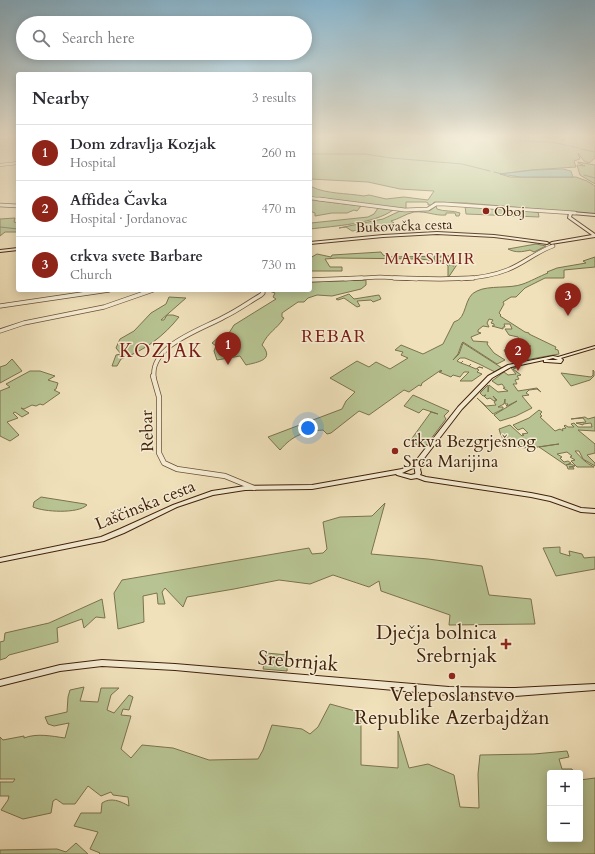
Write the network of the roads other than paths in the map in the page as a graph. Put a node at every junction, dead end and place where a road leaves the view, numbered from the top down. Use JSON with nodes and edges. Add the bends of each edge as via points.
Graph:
{"nodes":[{"id":1,"x":312,"y":198,"type":"edge"},
{"id":2,"x":0,"y":205,"type":"edge"},
{"id":3,"x":16,"y":206,"type":"edge"},
{"id":4,"x":564,"y":212,"type":"junction"},
{"id":5,"x":576,"y":213,"type":"junction"},
{"id":6,"x":569,"y":214,"type":"junction"},
{"id":7,"x":595,"y":215,"type":"edge"},
{"id":8,"x":593,"y":236,"type":"edge"},
{"id":9,"x":312,"y":243,"type":"edge"},
{"id":10,"x":550,"y":245,"type":"junction"},
{"id":11,"x":16,"y":249,"type":"edge"},
{"id":12,"x":0,"y":251,"type":"edge"},
{"id":13,"x":312,"y":280,"type":"edge"},
{"id":14,"x":86,"y":292,"type":"edge"},
{"id":15,"x":147,"y":292,"type":"edge"},
{"id":16,"x":262,"y":292,"type":"edge"},
{"id":17,"x":0,"y":306,"type":"edge"},
{"id":18,"x":0,"y":331,"type":"edge"},
{"id":19,"x":595,"y":347,"type":"edge"},
{"id":20,"x":421,"y":459,"type":"junction"},
{"id":21,"x":185,"y":470,"type":"joint"},
{"id":22,"x":407,"y":471,"type":"junction"},
{"id":23,"x":417,"y":473,"type":"junction"},
{"id":24,"x":242,"y":483,"type":"junction"},
{"id":25,"x":254,"y":488,"type":"junction"},
{"id":26,"x":238,"y":489,"type":"junction"},
{"id":27,"x":595,"y":511,"type":"edge"},
{"id":28,"x":0,"y":560,"type":"edge"},
{"id":29,"x":0,"y":683,"type":"edge"},
{"id":30,"x":595,"y":687,"type":"edge"}],
"edges":[{"from":1,"to":4,"type":"street","via":[[405,210],[428,209],[440,204]]},
{"from":2,"to":3,"type":"street"},
{"from":4,"to":5,"type":"street"},
{"from":4,"to":6,"type":"street"},
{"from":5,"to":6,"type":"main road"},
{"from":5,"to":7,"type":"main road"},
{"from":6,"to":8,"type":"main road","via":[[570,219],[581,224]]},
{"from":8,"to":10,"type":"main road"},
{"from":9,"to":10,"type":"main road","name":"Bukovačka cesta","via":[[437,233],[500,237]]},
{"from":10,"to":13,"type":"street","via":[[505,271],[459,280],[378,277]]},
{"from":11,"to":12,"type":"main road"},
{"from":14,"to":17,"type":"street"},
{"from":15,"to":18,"type":"street","via":[[104,307],[24,323]]},
{"from":16,"to":21,"type":"street","name":"Rebar","via":[[225,317],[187,335],[166,350],[157,361],[153,377],[159,397],[160,456],[167,465]]},
{"from":19,"to":20,"type":"main road","via":[[561,356],[558,358],[560,362],[540,360],[510,366],[490,377],[460,408]]},
{"from":20,"to":22,"type":"main road"},
{"from":20,"to":23,"type":"main road"},
{"from":21,"to":24,"type":"street","name":"Laščinska cesta","via":[[225,476]]},
{"from":22,"to":23,"type":"main road"},
{"from":22,"to":23,"type":"main road","via":[[413,477]]},
{"from":22,"to":25,"type":"main road","name":"Laščinska cesta","via":[[308,488]]},
{"from":23,"to":27,"type":"main road","via":[[429,480],[551,499],[581,510]]},
{"from":24,"to":25,"type":"street","name":"Laščinska cesta"},
{"from":24,"to":26,"type":"street"},
{"from":25,"to":26,"type":"main road","name":"Laščinska cesta"},
{"from":26,"to":28,"type":"main road","name":"Laščinska cesta","via":[[212,493],[189,501],[102,539]]},
{"from":29,"to":30,"type":"main road","name":"Srebrnjak","via":[[60,668],[102,663],[449,691],[515,692]]}]}
